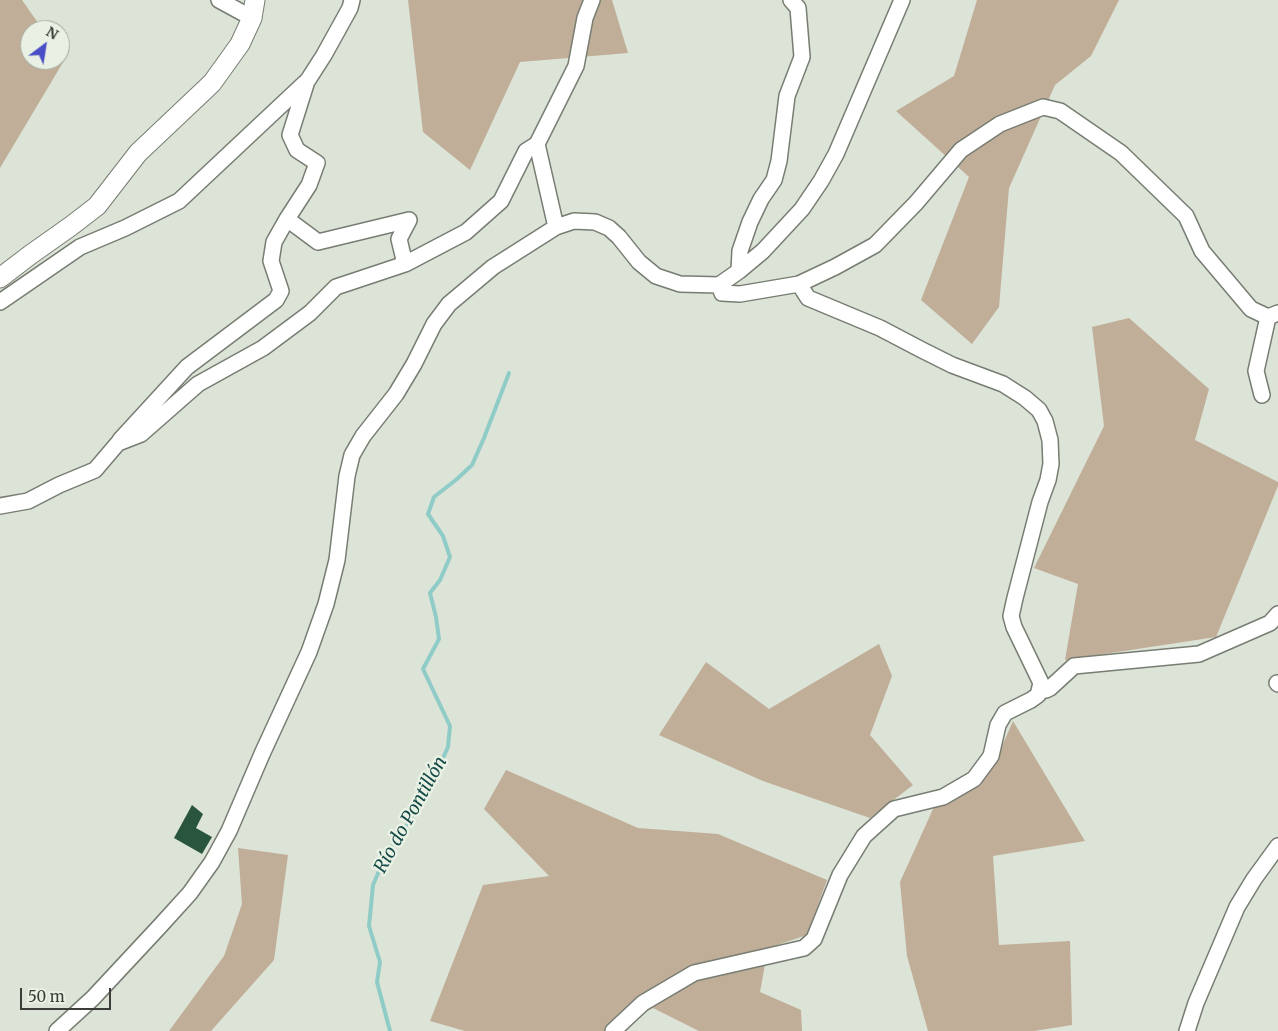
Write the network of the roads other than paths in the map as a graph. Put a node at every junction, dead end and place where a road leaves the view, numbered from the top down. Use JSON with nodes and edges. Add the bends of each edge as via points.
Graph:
{"nodes":[{"id":1,"x":219,"y":0,"type":"edge"},
{"id":2,"x":352,"y":0,"type":"edge"},
{"id":3,"x":592,"y":0,"type":"edge"},
{"id":4,"x":790,"y":0,"type":"edge"},
{"id":5,"x":902,"y":0,"type":"edge"},
{"id":6,"x":254,"y":9,"type":"edge"},
{"id":7,"x":308,"y":80,"type":"junction"},
{"id":8,"x":537,"y":144,"type":"junction"},
{"id":9,"x":287,"y":219,"type":"junction"},
{"id":10,"x":556,"y":227,"type":"junction"},
{"id":11,"x":405,"y":264,"type":"junction"},
{"id":12,"x":739,"y":271,"type":"junction"},
{"id":13,"x":0,"y":278,"type":"edge"},
{"id":14,"x":799,"y":284,"type":"junction"},
{"id":15,"x":719,"y":285,"type":"junction"},
{"id":16,"x":0,"y":302,"type":"edge"},
{"id":17,"x":1273,"y":315,"type":"edge"},
{"id":18,"x":1262,"y":395,"type":"dead end"},
{"id":19,"x":118,"y":442,"type":"junction"},
{"id":20,"x":0,"y":506,"type":"edge"},
{"id":21,"x":1278,"y":614,"type":"edge"},
{"id":22,"x":1041,"y":688,"type":"junction"},
{"id":23,"x":1278,"y":846,"type":"edge"},
{"id":24,"x":57,"y":1031,"type":"edge"},
{"id":25,"x":613,"y":1031,"type":"edge"},
{"id":26,"x":1187,"y":1031,"type":"edge"}],
"edges":[{"from":1,"to":6,"type":"street"},
{"from":2,"to":7,"type":"street"},
{"from":3,"to":8,"type":"street","via":[[585,18],[576,66]]},
{"from":4,"to":12,"type":"street","via":[[798,8],[802,57],[787,96],[774,180],[750,222],[740,251]]},
{"from":5,"to":12,"type":"street","via":[[836,154],[821,181],[802,210]]},
{"from":6,"to":13,"type":"main road","via":[[240,44],[212,83],[138,153],[96,206]]},
{"from":7,"to":9,"type":"street","via":[[290,134],[297,150],[317,163],[309,185]]},
{"from":7,"to":16,"type":"street","via":[[179,201],[80,247]]},
{"from":8,"to":10,"type":"street"},
{"from":8,"to":11,"type":"street","via":[[526,151],[502,201],[466,232]]},
{"from":9,"to":11,"type":"street","via":[[318,242],[409,220],[399,239]]},
{"from":9,"to":19,"type":"street","via":[[274,242],[271,261],[281,291],[276,300],[187,367]]},
{"from":10,"to":15,"type":"street","via":[[574,221],[595,222],[609,228],[656,276],[680,284]]},
{"from":10,"to":24,"type":"street","via":[[493,267],[449,304],[434,324],[396,394],[362,436],[350,462],[337,560],[310,652],[228,831],[212,862],[190,893]]},
{"from":11,"to":19,"type":"street","via":[[336,287],[310,313],[263,348],[198,384],[141,434]]},
{"from":12,"to":15,"type":"street"},
{"from":14,"to":15,"type":"street","via":[[740,294],[722,293]]},
{"from":14,"to":17,"type":"street","via":[[875,245],[961,150],[1000,124],[1043,107],[1060,112],[1121,153],[1186,216],[1202,251],[1251,309]]},
{"from":14,"to":22,"type":"street","via":[[808,298],[880,328],[952,365],[1003,384],[1039,410],[1050,440],[1051,464],[1011,616],[1038,674]]},
{"from":17,"to":18,"type":"street","via":[[1256,371]]},
{"from":19,"to":20,"type":"street","via":[[94,470],[28,501]]},
{"from":21,"to":22,"type":"street","via":[[1270,623],[1199,654],[1074,666],[1050,688]]},
{"from":22,"to":25,"type":"street","via":[[1031,700],[1005,713],[998,725],[991,756],[974,778],[943,797],[894,809],[864,836],[840,875],[814,939],[804,948],[694,973],[643,1003]]},
{"from":23,"to":26,"type":"street","via":[[1237,907]]}]}
